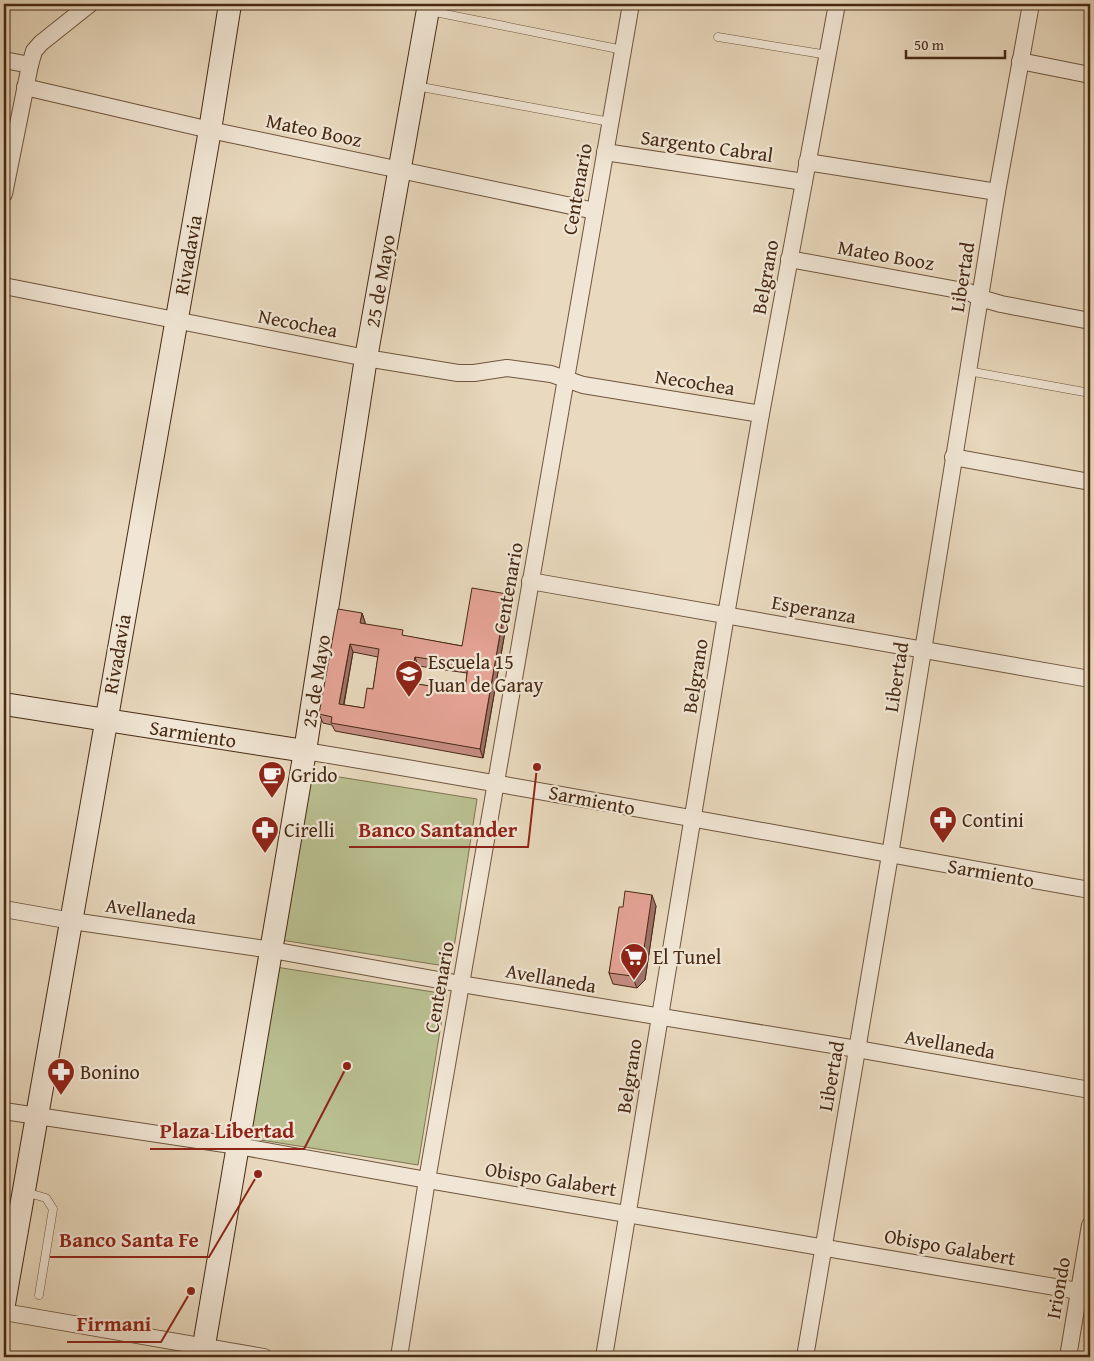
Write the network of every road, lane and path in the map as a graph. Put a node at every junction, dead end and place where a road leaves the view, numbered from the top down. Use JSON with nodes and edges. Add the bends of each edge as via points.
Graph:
{"nodes":[{"id":1,"x":90,"y":4,"type":"edge"},
{"id":2,"x":230,"y":4,"type":"edge"},
{"id":3,"x":631,"y":4,"type":"edge"},
{"id":4,"x":837,"y":4,"type":"edge"},
{"id":5,"x":1031,"y":4,"type":"edge"},
{"id":6,"x":429,"y":7,"type":"edge"},
{"id":7,"x":718,"y":37,"type":"dead end"},
{"id":8,"x":623,"y":50,"type":"junction"},
{"id":9,"x":828,"y":55,"type":"junction"},
{"id":10,"x":4,"y":60,"type":"edge"},
{"id":11,"x":1020,"y":61,"type":"junction"},
{"id":12,"x":30,"y":65,"type":"junction"},
{"id":13,"x":1090,"y":75,"type":"edge"},
{"id":14,"x":415,"y":86,"type":"junction"},
{"id":15,"x":25,"y":87,"type":"junction"},
{"id":16,"x":610,"y":122,"type":"junction"},
{"id":17,"x":210,"y":130,"type":"junction"},
{"id":18,"x":605,"y":152,"type":"junction"},
{"id":19,"x":807,"y":162,"type":"junction"},
{"id":20,"x":6,"y":167,"type":"edge"},
{"id":21,"x":400,"y":170,"type":"junction"},
{"id":22,"x":804,"y":182,"type":"junction"},
{"id":23,"x":997,"y":192,"type":"junction"},
{"id":24,"x":4,"y":194,"type":"edge"},
{"id":25,"x":595,"y":211,"type":"junction"},
{"id":26,"x":789,"y":259,"type":"junction"},
{"id":27,"x":4,"y":286,"type":"edge"},
{"id":28,"x":980,"y":298,"type":"junction"},
{"id":29,"x":176,"y":320,"type":"junction"},
{"id":30,"x":1090,"y":321,"type":"edge"},
{"id":31,"x":366,"y":358,"type":"junction"},
{"id":32,"x":968,"y":370,"type":"junction"},
{"id":33,"x":566,"y":380,"type":"junction"},
{"id":34,"x":1090,"y":393,"type":"edge"},
{"id":35,"x":761,"y":414,"type":"junction"},
{"id":36,"x":953,"y":457,"type":"junction"},
{"id":37,"x":1090,"y":482,"type":"edge"},
{"id":38,"x":530,"y":581,"type":"junction"},
{"id":39,"x":726,"y":615,"type":"junction"},
{"id":40,"x":922,"y":649,"type":"junction"},
{"id":41,"x":1090,"y":679,"type":"edge"},
{"id":42,"x":4,"y":704,"type":"edge"},
{"id":43,"x":105,"y":721,"type":"junction"},
{"id":44,"x":306,"y":752,"type":"junction"},
{"id":45,"x":496,"y":782,"type":"junction"},
{"id":46,"x":692,"y":819,"type":"junction"},
{"id":47,"x":890,"y":855,"type":"junction"},
{"id":48,"x":1090,"y":890,"type":"edge"},
{"id":49,"x":4,"y":909,"type":"edge"},
{"id":50,"x":72,"y":921,"type":"junction"},
{"id":51,"x":272,"y":950,"type":"junction"},
{"id":52,"x":461,"y":984,"type":"junction"},
{"id":53,"x":660,"y":1018,"type":"junction"},
{"id":54,"x":857,"y":1049,"type":"junction"},
{"id":55,"x":1090,"y":1090,"type":"edge"},
{"id":56,"x":4,"y":1111,"type":"edge"},
{"id":57,"x":37,"y":1116,"type":"junction"},
{"id":58,"x":238,"y":1146,"type":"junction"},
{"id":59,"x":427,"y":1180,"type":"junction"},
{"id":60,"x":24,"y":1192,"type":"junction"},
{"id":61,"x":628,"y":1213,"type":"junction"},
{"id":62,"x":1090,"y":1225,"type":"edge"},
{"id":63,"x":823,"y":1247,"type":"junction"},
{"id":64,"x":1085,"y":1292,"type":"edge"},
{"id":65,"x":39,"y":1295,"type":"dead end"},
{"id":66,"x":4,"y":1304,"type":"edge"},
{"id":67,"x":4,"y":1312,"type":"edge"},
{"id":68,"x":203,"y":1352,"type":"edge"},
{"id":69,"x":264,"y":1357,"type":"edge"},
{"id":70,"x":399,"y":1357,"type":"edge"},
{"id":71,"x":604,"y":1357,"type":"edge"},
{"id":72,"x":804,"y":1357,"type":"edge"},
{"id":73,"x":1068,"y":1357,"type":"edge"}],
"edges":[{"from":1,"to":12,"type":"street","via":[[41,43],[34,51]]},
{"from":2,"to":17,"type":"main road","name":"Rivadavia"},
{"from":3,"to":8,"type":"street","name":"Centenario"},
{"from":4,"to":9,"type":"street","name":"Belgrano"},
{"from":5,"to":11,"type":"street","name":"Libertad"},
{"from":6,"to":8,"type":"lane"},
{"from":6,"to":14,"type":"main road","name":"25 de Mayo"},
{"from":7,"to":9,"type":"lane"},
{"from":8,"to":16,"type":"street","name":"Centenario"},
{"from":9,"to":19,"type":"street","name":"Belgrano"},
{"from":10,"to":12,"type":"street"},
{"from":11,"to":13,"type":"street"},
{"from":11,"to":23,"type":"street","name":"Libertad"},
{"from":12,"to":15,"type":"street"},
{"from":14,"to":16,"type":"lane"},
{"from":14,"to":21,"type":"main road","name":"25 de Mayo"},
{"from":15,"to":17,"type":"street","name":"Mateo Booz"},
{"from":15,"to":20,"type":"street"},
{"from":16,"to":18,"type":"street","name":"Centenario"},
{"from":17,"to":21,"type":"street","name":"Mateo Booz"},
{"from":17,"to":29,"type":"main road","name":"Rivadavia"},
{"from":18,"to":22,"type":"street","name":"Sargento Cabral"},
{"from":18,"to":25,"type":"street","name":"Centenario"},
{"from":19,"to":22,"type":"street","name":"Belgrano"},
{"from":19,"to":23,"type":"street"},
{"from":20,"to":24,"type":"street"},
{"from":21,"to":25,"type":"street","name":"Mateo Booz"},
{"from":21,"to":31,"type":"main road","name":"25 de Mayo"},
{"from":22,"to":26,"type":"street","name":"Belgrano"},
{"from":23,"to":28,"type":"street","name":"Libertad"},
{"from":25,"to":33,"type":"street","name":"Centenario"},
{"from":26,"to":28,"type":"street","name":"Mateo Booz","via":[[969,292]]},
{"from":26,"to":35,"type":"street","name":"Belgrano"},
{"from":27,"to":29,"type":"street","name":"Necochea"},
{"from":28,"to":30,"type":"street","name":"Mateo Booz"},
{"from":28,"to":32,"type":"street","name":"Libertad"},
{"from":29,"to":31,"type":"street","name":"Necochea"},
{"from":29,"to":43,"type":"main road","name":"Rivadavia"},
{"from":31,"to":33,"type":"street","name":"Necochea","via":[[458,373],[507,368],[552,374]]},
{"from":31,"to":44,"type":"main road","name":"25 de Mayo"},
{"from":32,"to":34,"type":"lane"},
{"from":32,"to":36,"type":"street","name":"Libertad"},
{"from":33,"to":35,"type":"street","name":"Necochea","via":[[583,386]]},
{"from":33,"to":38,"type":"street","name":"Centenario"},
{"from":35,"to":39,"type":"street","name":"Belgrano"},
{"from":36,"to":37,"type":"street"},
{"from":36,"to":40,"type":"street","name":"Libertad"},
{"from":38,"to":39,"type":"street","name":"Esperanza"},
{"from":38,"to":45,"type":"street","name":"Centenario"},
{"from":39,"to":40,"type":"street","name":"Esperanza"},
{"from":39,"to":46,"type":"street","name":"Belgrano"},
{"from":40,"to":41,"type":"street","name":"Esperanza"},
{"from":40,"to":47,"type":"street","name":"Libertad"},
{"from":42,"to":43,"type":"main road","name":"Sarmiento"},
{"from":43,"to":44,"type":"main road","name":"Sarmiento"},
{"from":43,"to":50,"type":"main road","name":"Rivadavia"},
{"from":44,"to":45,"type":"street","name":"Sarmiento"},
{"from":44,"to":51,"type":"main road","name":"25 de Mayo"},
{"from":45,"to":46,"type":"street","name":"Sarmiento"},
{"from":45,"to":52,"type":"street","name":"Centenario"},
{"from":46,"to":47,"type":"street","name":"Sarmiento"},
{"from":46,"to":53,"type":"street","name":"Belgrano"},
{"from":47,"to":48,"type":"street","name":"Sarmiento"},
{"from":47,"to":54,"type":"street","name":"Libertad"},
{"from":49,"to":50,"type":"street","name":"Avellaneda"},
{"from":50,"to":51,"type":"street","name":"Avellaneda"},
{"from":50,"to":57,"type":"main road","name":"Rivadavia"},
{"from":51,"to":52,"type":"street","name":"Avellaneda"},
{"from":51,"to":58,"type":"main road","name":"25 de Mayo"},
{"from":52,"to":53,"type":"street","name":"Avellaneda"},
{"from":52,"to":59,"type":"street","name":"Centenario"},
{"from":53,"to":54,"type":"street","name":"Avellaneda"},
{"from":53,"to":61,"type":"street","name":"Belgrano"},
{"from":54,"to":55,"type":"street","name":"Avellaneda"},
{"from":54,"to":63,"type":"street","name":"Libertad"},
{"from":56,"to":57,"type":"street","name":"Obispo Galabert"},
{"from":57,"to":58,"type":"street","name":"Obispo Galabert"},
{"from":57,"to":60,"type":"main road","name":"Rivadavia"},
{"from":58,"to":59,"type":"street","name":"Obispo Galabert"},
{"from":58,"to":68,"type":"main road","name":"25 de Mayo"},
{"from":59,"to":61,"type":"street","name":"Obispo Galabert"},
{"from":59,"to":70,"type":"street","name":"Centenario"},
{"from":60,"to":65,"type":"lane","via":[[46,1198],[53,1209]]},
{"from":60,"to":66,"type":"main road","name":"Rivadavia"},
{"from":61,"to":63,"type":"street","name":"Obispo Galabert"},
{"from":61,"to":71,"type":"street","name":"Belgrano"},
{"from":62,"to":64,"type":"street","name":"Iriondo"},
{"from":63,"to":64,"type":"street","name":"Obispo Galabert"},
{"from":63,"to":72,"type":"street","name":"Libertad"},
{"from":64,"to":73,"type":"street","name":"Iriondo"},
{"from":67,"to":68,"type":"street"},
{"from":68,"to":69,"type":"street"}]}
